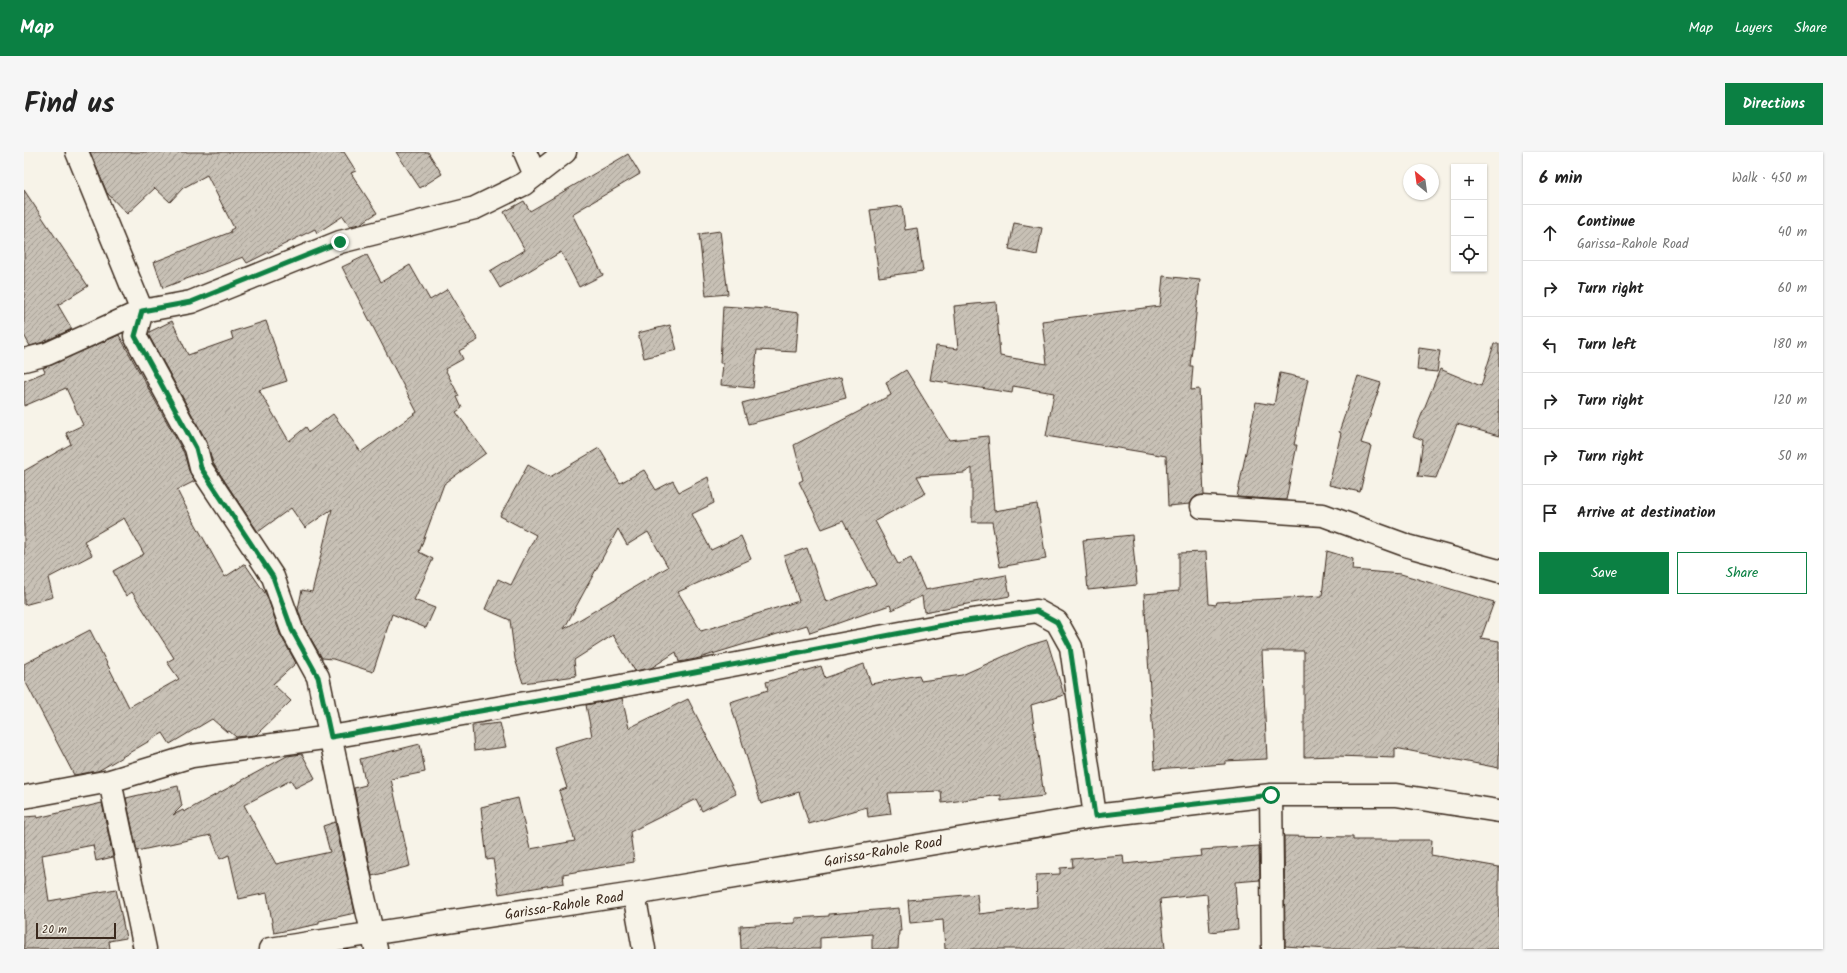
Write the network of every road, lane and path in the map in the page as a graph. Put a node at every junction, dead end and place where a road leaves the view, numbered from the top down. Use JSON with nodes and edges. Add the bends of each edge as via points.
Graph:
{"nodes":[{"id":1,"x":77,"y":152,"type":"edge"},
{"id":2,"x":525,"y":152,"type":"edge"},
{"id":3,"x":566,"y":152,"type":"edge"},
{"id":4,"x":536,"y":175,"type":"junction"},
{"id":5,"x":142,"y":311,"type":"junction"},
{"id":6,"x":24,"y":360,"type":"edge"},
{"id":7,"x":1202,"y":507,"type":"dead end"},
{"id":8,"x":1499,"y":571,"type":"edge"},
{"id":9,"x":331,"y":737,"type":"junction"},
{"id":10,"x":110,"y":781,"type":"junction"},
{"id":11,"x":1271,"y":795,"type":"junction"},
{"id":12,"x":24,"y":797,"type":"edge"},
{"id":13,"x":1499,"y":811,"type":"edge"},
{"id":14,"x":1095,"y":816,"type":"junction"},
{"id":15,"x":634,"y":894,"type":"junction"},
{"id":16,"x":374,"y":941,"type":"edge"},
{"id":17,"x":145,"y":949,"type":"edge"},
{"id":18,"x":270,"y":949,"type":"edge"},
{"id":19,"x":644,"y":949,"type":"edge"},
{"id":20,"x":1273,"y":949,"type":"edge"}],
"edges":[{"from":1,"to":5,"type":"street"},
{"from":2,"to":4,"type":"street"},
{"from":3,"to":4,"type":"street"},
{"from":4,"to":5,"type":"street","via":[[524,184],[475,208],[340,242],[191,302]]},
{"from":5,"to":6,"type":"street","via":[[47,354]]},
{"from":5,"to":9,"type":"street","via":[[135,336],[196,448],[201,468],[273,577],[292,630],[318,677]]},
{"from":7,"to":8,"type":"street","via":[[1323,515],[1408,546]]},
{"from":9,"to":10,"type":"street","via":[[192,756]]},
{"from":9,"to":14,"type":"street","via":[[597,691],[959,622],[1037,611],[1057,622],[1070,647]]},
{"from":9,"to":16,"type":"street"},
{"from":10,"to":12,"type":"street"},
{"from":10,"to":17,"type":"street"},
{"from":11,"to":13,"type":"street","name":"Garissa-Rahole Road","via":[[1396,795]]},
{"from":11,"to":14,"type":"street","name":"Garissa-Rahole Road"},
{"from":11,"to":20,"type":"street"},
{"from":14,"to":15,"type":"street","name":"Garissa-Rahole Road"},
{"from":15,"to":16,"type":"street","name":"Garissa-Rahole Road"},
{"from":15,"to":19,"type":"street"},
{"from":16,"to":18,"type":"street","name":"Garissa-Rahole Road"}]}
